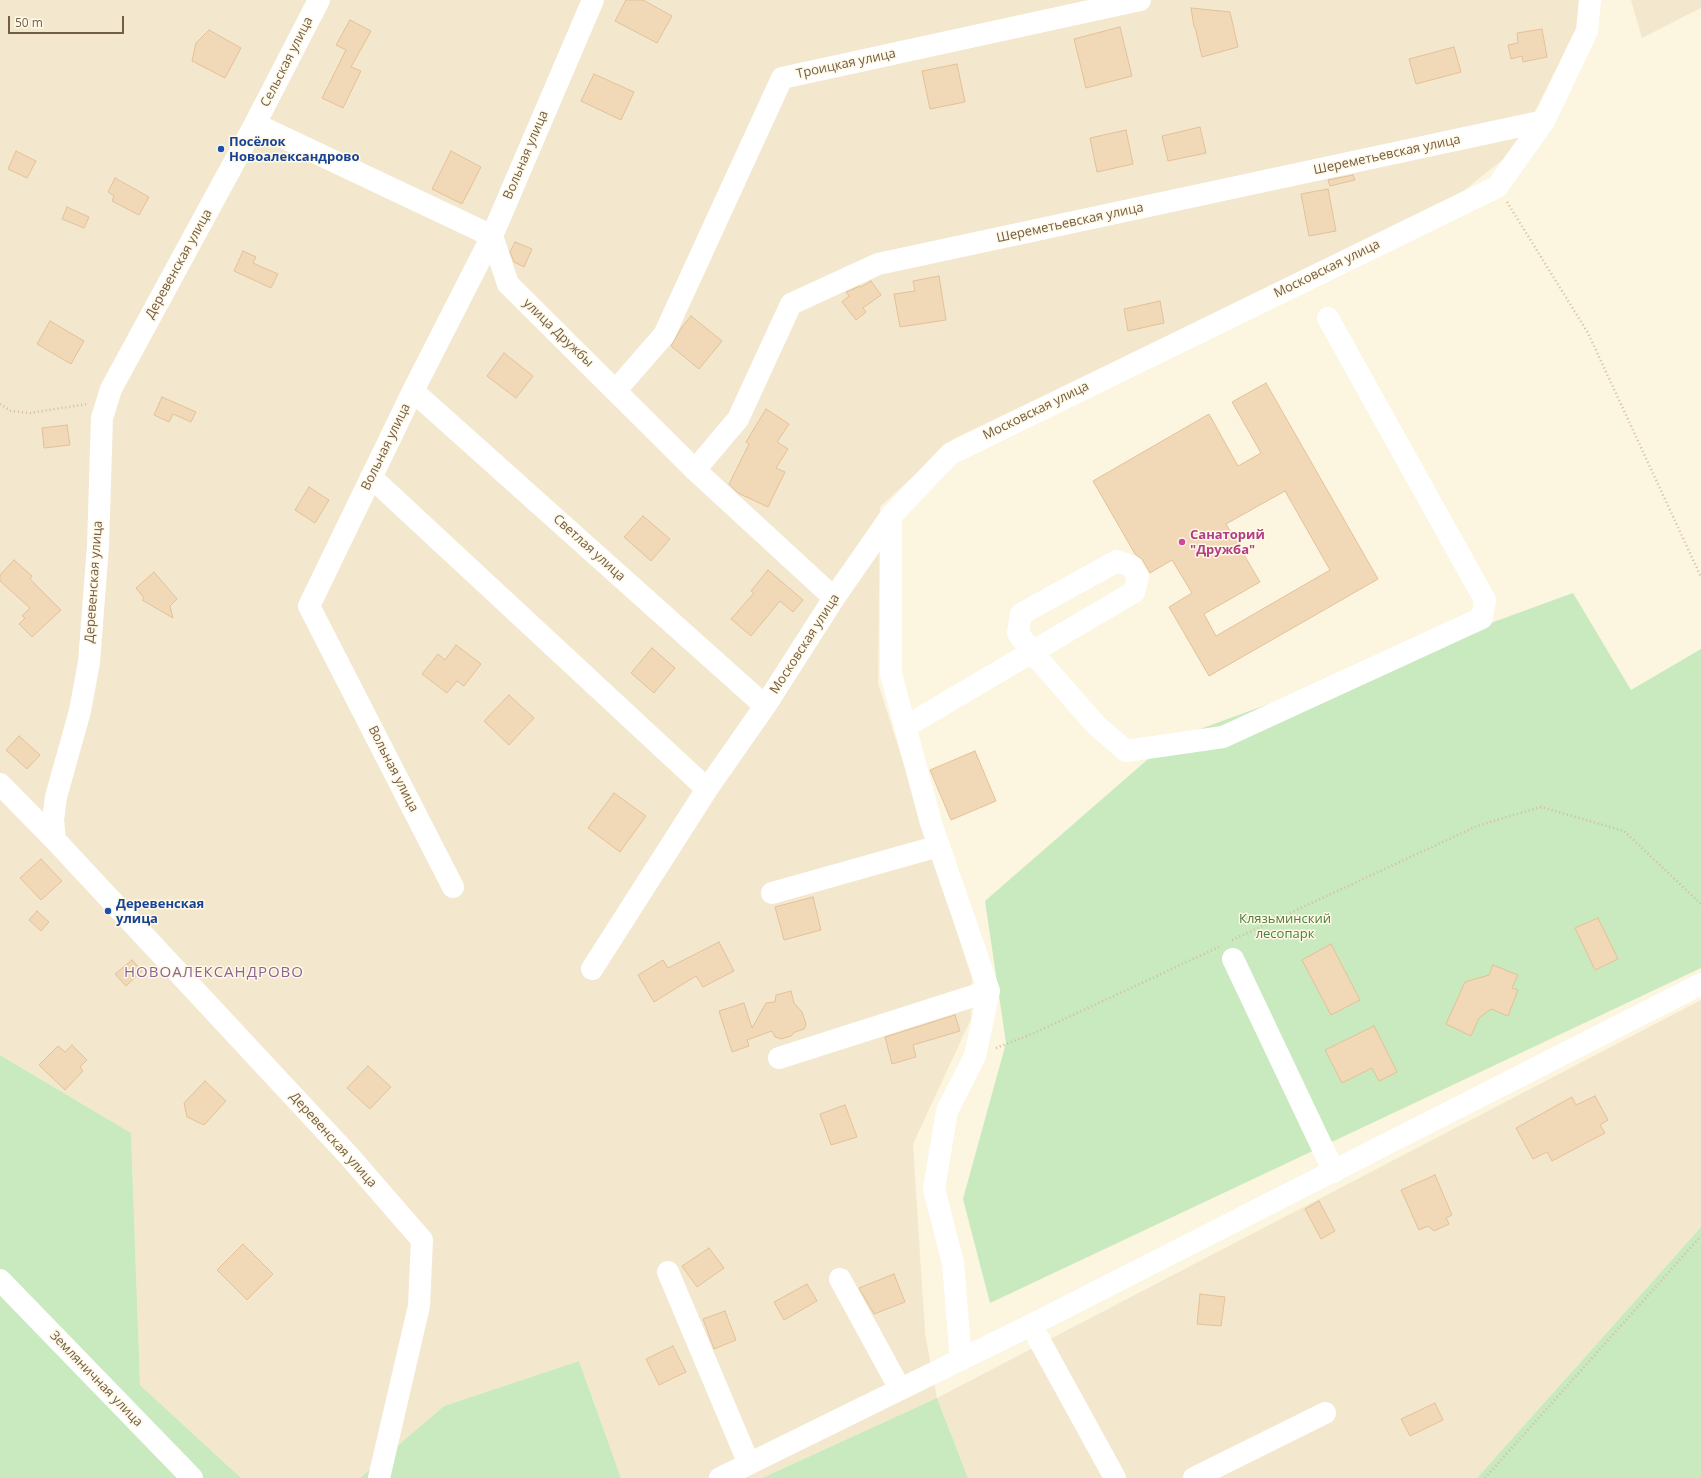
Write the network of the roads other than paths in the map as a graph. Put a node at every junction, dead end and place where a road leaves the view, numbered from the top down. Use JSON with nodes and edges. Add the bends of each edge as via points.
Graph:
{"nodes":[{"id":1,"x":319,"y":0,"type":"edge"},
{"id":2,"x":592,"y":0,"type":"edge"},
{"id":3,"x":1140,"y":0,"type":"edge"},
{"id":4,"x":1590,"y":0,"type":"edge"},
{"id":5,"x":1544,"y":121,"type":"junction"},
{"id":6,"x":256,"y":124,"type":"junction"},
{"id":7,"x":492,"y":236,"type":"junction"},
{"id":8,"x":1328,"y":318,"type":"dead end"},
{"id":9,"x":616,"y":390,"type":"junction"},
{"id":10,"x":414,"y":391,"type":"junction"},
{"id":11,"x":695,"y":470,"type":"junction"},
{"id":12,"x":371,"y":477,"type":"junction"},
{"id":13,"x":891,"y":516,"type":"junction"},
{"id":14,"x":834,"y":598,"type":"junction"},
{"id":15,"x":1032,"y":652,"type":"junction"},
{"id":16,"x":765,"y":706,"type":"junction"},
{"id":17,"x":905,"y":727,"type":"junction"},
{"id":18,"x":0,"y":784,"type":"edge"},
{"id":19,"x":707,"y":789,"type":"junction"},
{"id":20,"x":55,"y":840,"type":"junction"},
{"id":21,"x":939,"y":846,"type":"junction"},
{"id":22,"x":453,"y":887,"type":"dead end"},
{"id":23,"x":772,"y":893,"type":"dead end"},
{"id":24,"x":1233,"y":959,"type":"dead end"},
{"id":25,"x":592,"y":969,"type":"dead end"},
{"id":26,"x":1701,"y":984,"type":"edge"},
{"id":27,"x":989,"y":991,"type":"junction"},
{"id":28,"x":779,"y":1058,"type":"dead end"},
{"id":29,"x":1334,"y":1172,"type":"junction"},
{"id":30,"x":668,"y":1272,"type":"dead end"},
{"id":31,"x":840,"y":1279,"type":"dead end"},
{"id":32,"x":0,"y":1280,"type":"edge"},
{"id":33,"x":1031,"y":1325,"type":"junction"},
{"id":34,"x":961,"y":1360,"type":"junction"},
{"id":35,"x":900,"y":1389,"type":"junction"},
{"id":36,"x":1325,"y":1413,"type":"dead end"},
{"id":37,"x":749,"y":1464,"type":"junction"},
{"id":38,"x":192,"y":1478,"type":"edge"},
{"id":39,"x":379,"y":1478,"type":"edge"},
{"id":40,"x":720,"y":1478,"type":"edge"},
{"id":41,"x":1115,"y":1478,"type":"edge"},
{"id":42,"x":1194,"y":1478,"type":"edge"}],
"edges":[{"from":1,"to":6,"type":"street","name":"Сельская улица"},
{"from":2,"to":7,"type":"street","name":"Вольная улица"},
{"from":3,"to":9,"type":"street","name":"Троицкая улица","via":[[782,78],[664,335]]},
{"from":4,"to":5,"type":"street","name":"Московская улица","via":[[1587,31]]},
{"from":5,"to":11,"type":"street","name":"Шереметьевская улица","via":[[878,264],[791,304],[738,419]]},
{"from":5,"to":13,"type":"street","name":"Московская улица","via":[[1497,186],[950,454]]},
{"from":6,"to":7,"type":"street"},
{"from":6,"to":20,"type":"street","name":"Деревенская улица","via":[[111,389],[102,418],[98,546],[89,662],[80,711],[56,797],[53,820]]},
{"from":7,"to":9,"type":"street","name":"улица Дружбы","via":[[508,284]]},
{"from":7,"to":10,"type":"street","name":"Вольная улица"},
{"from":8,"to":15,"type":"street","via":[[1485,600],[1482,618],[1223,737],[1126,751],[1096,725]]},
{"from":9,"to":11,"type":"street","name":"улица Дружбы"},
{"from":10,"to":12,"type":"street","name":"Вольная улица"},
{"from":10,"to":16,"type":"street","name":"Светлая улица"},
{"from":11,"to":14,"type":"street","name":"улица Дружбы"},
{"from":12,"to":19,"type":"street"},
{"from":12,"to":22,"type":"street","name":"Вольная улица","via":[[309,606]]},
{"from":13,"to":14,"type":"street","name":"Московская улица"},
{"from":13,"to":17,"type":"street","via":[[891,674]]},
{"from":14,"to":16,"type":"street","name":"Московская улица"},
{"from":15,"to":15,"type":"street","via":[[1134,592],[1138,577],[1131,566],[1117,561],[1021,614],[1018,633]]},
{"from":15,"to":17,"type":"street"},
{"from":16,"to":19,"type":"street","name":"Московская улица"},
{"from":17,"to":21,"type":"street"},
{"from":18,"to":20,"type":"street"},
{"from":19,"to":25,"type":"street","name":"Московская улица"},
{"from":20,"to":39,"type":"street","name":"Деревенская улица","via":[[349,1156],[422,1240],[419,1306]]},
{"from":21,"to":23,"type":"street"},
{"from":21,"to":27,"type":"street"},
{"from":24,"to":29,"type":"street"},
{"from":26,"to":29,"type":"street"},
{"from":27,"to":28,"type":"street"},
{"from":27,"to":34,"type":"street","via":[[975,1056],[947,1111],[934,1189],[953,1263]]},
{"from":29,"to":33,"type":"street"},
{"from":30,"to":37,"type":"street"},
{"from":31,"to":35,"type":"street"},
{"from":32,"to":38,"type":"street","name":"Земляничная улица"},
{"from":33,"to":34,"type":"street"},
{"from":33,"to":41,"type":"street"},
{"from":34,"to":35,"type":"street"},
{"from":35,"to":37,"type":"street"},
{"from":36,"to":42,"type":"street"},
{"from":37,"to":40,"type":"street"}]}
